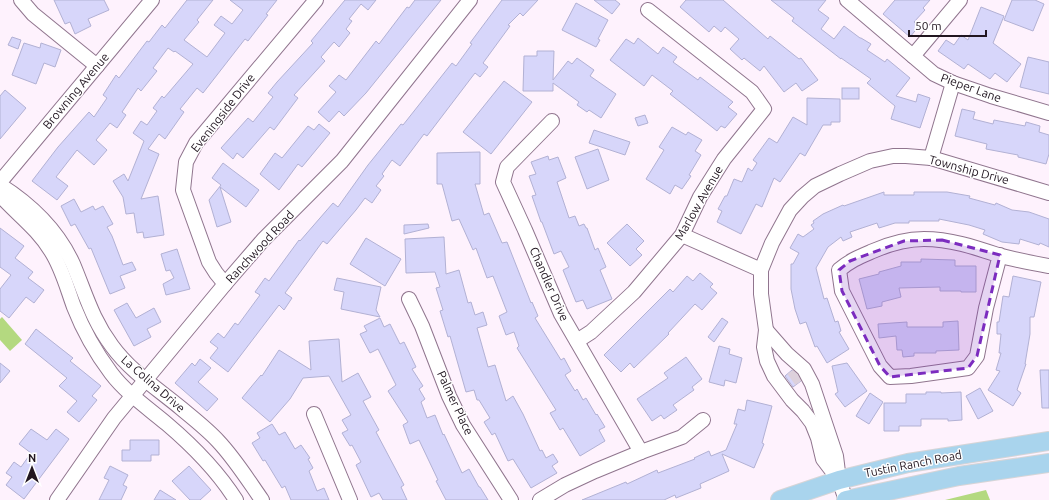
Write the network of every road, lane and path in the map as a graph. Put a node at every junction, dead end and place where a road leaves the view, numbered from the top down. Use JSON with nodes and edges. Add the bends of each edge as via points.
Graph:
{"nodes":[{"id":1,"x":21,"y":0,"type":"edge"},
{"id":2,"x":152,"y":0,"type":"edge"},
{"id":3,"x":316,"y":0,"type":"edge"},
{"id":4,"x":470,"y":0,"type":"edge"},
{"id":5,"x":847,"y":0,"type":"edge"},
{"id":6,"x":960,"y":0,"type":"edge"},
{"id":7,"x":648,"y":10,"type":"dead end"},
{"id":8,"x":913,"y":56,"type":"junction"},
{"id":9,"x":97,"y":66,"type":"junction"},
{"id":10,"x":953,"y":84,"type":"junction"},
{"id":11,"x":1049,"y":113,"type":"edge"},
{"id":12,"x":552,"y":121,"type":"dead end"},
{"id":13,"x":931,"y":158,"type":"junction"},
{"id":14,"x":0,"y":184,"type":"edge"},
{"id":15,"x":1049,"y":193,"type":"edge"},
{"id":16,"x":0,"y":195,"type":"edge"},
{"id":17,"x":682,"y":235,"type":"junction"},
{"id":18,"x":1000,"y":255,"type":"junction"},
{"id":19,"x":1049,"y":266,"type":"edge"},
{"id":20,"x":761,"y":270,"type":"junction"},
{"id":21,"x":226,"y":284,"type":"junction"},
{"id":22,"x":409,"y":299,"type":"dead end"},
{"id":23,"x":766,"y":330,"type":"junction"},
{"id":24,"x":577,"y":341,"type":"junction"},
{"id":25,"x":769,"y":365,"type":"junction"},
{"id":26,"x":800,"y":373,"type":"junction"},
{"id":27,"x":146,"y":380,"type":"junction"},
{"id":28,"x":134,"y":396,"type":"junction"},
{"id":29,"x":798,"y":406,"type":"junction"},
{"id":30,"x":314,"y":414,"type":"dead end"},
{"id":31,"x":703,"y":420,"type":"dead end"},
{"id":32,"x":1049,"y":441,"type":"edge"},
{"id":33,"x":641,"y":452,"type":"junction"},
{"id":34,"x":1049,"y":463,"type":"edge"},
{"id":35,"x":839,"y":480,"type":"junction"},
{"id":36,"x":57,"y":500,"type":"edge"},
{"id":37,"x":236,"y":500,"type":"edge"},
{"id":38,"x":262,"y":500,"type":"edge"},
{"id":39,"x":350,"y":500,"type":"edge"},
{"id":40,"x":511,"y":500,"type":"edge"},
{"id":41,"x":540,"y":500,"type":"edge"},
{"id":42,"x":780,"y":500,"type":"edge"},
{"id":43,"x":846,"y":500,"type":"edge"}],
"edges":[{"from":1,"to":9,"type":"street","via":[[33,14]]},
{"from":2,"to":9,"type":"street","name":"Browning Avenue"},
{"from":3,"to":21,"type":"street","name":"Eveningside Drive","via":[[196,143],[186,162],[183,190],[209,262]]},
{"from":4,"to":21,"type":"street","name":"Ranchwood Road","via":[[342,161],[263,240]]},
{"from":5,"to":8,"type":"street","name":"Pieper Lane"},
{"from":6,"to":8,"type":"street"},
{"from":7,"to":17,"type":"street","name":"Marlow Avenue","via":[[752,92],[764,109],[724,159],[700,197]]},
{"from":8,"to":10,"type":"street","name":"Pieper Lane","via":[[934,74]]},
{"from":9,"to":14,"type":"street","name":"Browning Avenue"},
{"from":10,"to":11,"type":"street","name":"Pieper Lane"},
{"from":10,"to":13,"type":"street"},
{"from":12,"to":24,"type":"street","name":"Chandler Drive","via":[[507,166],[503,182],[558,308]]},
{"from":13,"to":15,"type":"street","name":"Township Drive"},
{"from":13,"to":20,"type":"street","name":"Township Drive","via":[[893,156],[870,161],[815,186],[790,210]]},
{"from":14,"to":27,"type":"street","name":"La Colina Drive","via":[[32,208],[48,225],[72,263],[98,327],[125,363]]},
{"from":16,"to":28,"type":"street","name":"La Colina Drive","via":[[36,230],[51,250],[80,321],[99,357],[112,375]]},
{"from":17,"to":20,"type":"street"},
{"from":17,"to":24,"type":"street","name":"Marlow Avenue","via":[[634,292],[591,332]]},
{"from":18,"to":18,"type":"street","via":[[957,243],[923,239],[904,241],[881,248],[850,261],[839,270],[842,291],[880,366],[890,377],[968,368],[977,356]]},
{"from":18,"to":19,"type":"street"},
{"from":20,"to":23,"type":"street","name":"Township Drive"},
{"from":21,"to":27,"type":"street","name":"Ranchwood Road"},
{"from":22,"to":40,"type":"street","name":"Palmer Place","via":[[462,425]]},
{"from":23,"to":25,"type":"street","name":"Township Drive","via":[[764,347]]},
{"from":23,"to":26,"type":"street","name":"Township Drive"},
{"from":24,"to":33,"type":"street","name":"Chandler Drive"},
{"from":25,"to":26,"type":"street"},
{"from":25,"to":29,"type":"street","name":"Township Drive","via":[[774,376]]},
{"from":26,"to":29,"type":"street"},
{"from":26,"to":35,"type":"street","name":"Township Drive","via":[[836,456]]},
{"from":27,"to":28,"type":"street","name":"Ranchwood Road"},
{"from":27,"to":38,"type":"street","name":"La Colina Drive","via":[[218,441]]},
{"from":28,"to":36,"type":"street","name":"Ranchwood Road","via":[[101,437]]},
{"from":28,"to":37,"type":"street","name":"La Colina Drive","via":[[202,456]]},
{"from":29,"to":35,"type":"street","name":"Township Drive","via":[[812,423],[823,459]]},
{"from":30,"to":39,"type":"street"},
{"from":31,"to":33,"type":"street","via":[[682,436]]},
{"from":32,"to":35,"type":"main road","name":"Tustin Ranch Road","via":[[908,463]]},
{"from":33,"to":41,"type":"street","via":[[583,477]]},
{"from":34,"to":43,"type":"main road","name":"Tustin Ranch Road","via":[[959,476]]},
{"from":35,"to":42,"type":"main road","name":"Tustin Ranch Road"},
{"from":35,"to":43,"type":"street","name":"Township Drive"}]}
